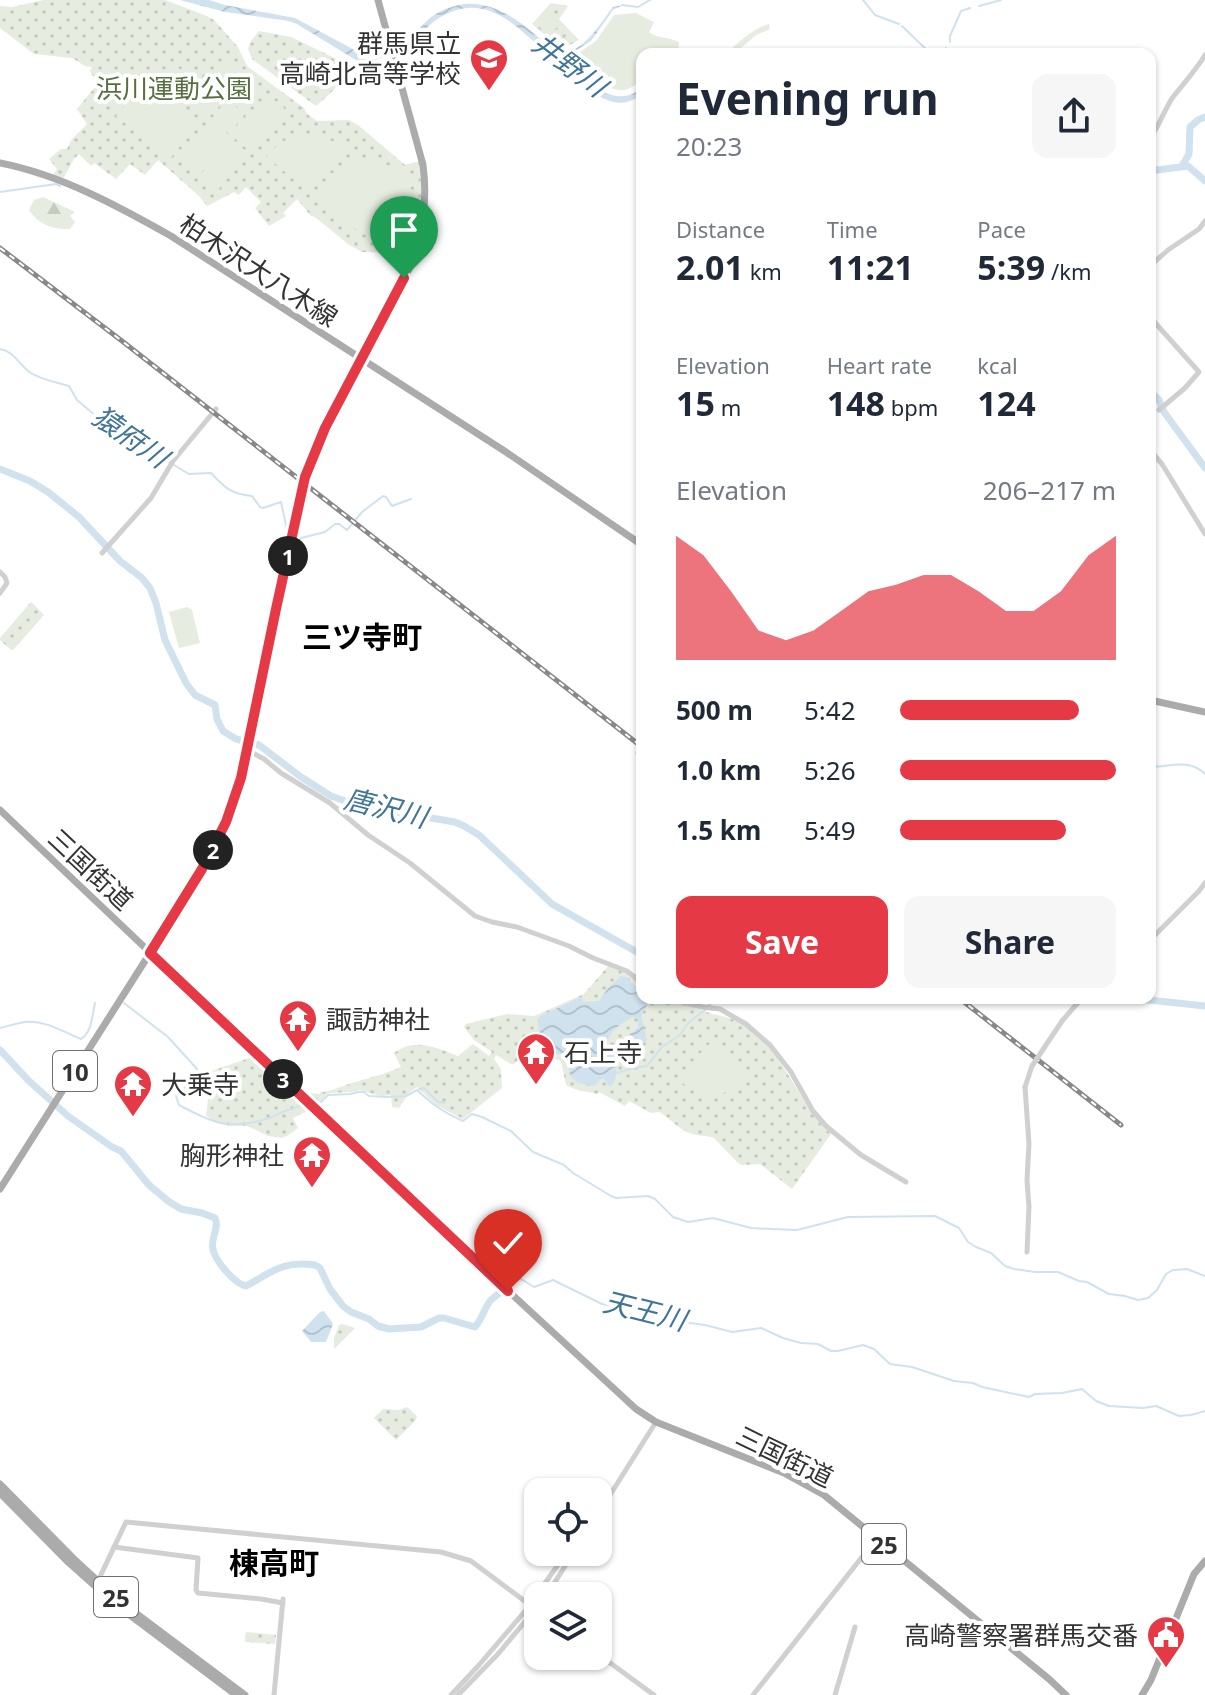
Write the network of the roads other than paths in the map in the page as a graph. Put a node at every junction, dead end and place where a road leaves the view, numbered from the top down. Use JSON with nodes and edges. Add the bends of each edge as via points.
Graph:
{"nodes":[{"id":1,"x":378,"y":0,"type":"edge"},
{"id":2,"x":1205,"y":55,"type":"edge"},
{"id":3,"x":1156,"y":127,"type":"edge"},
{"id":4,"x":0,"y":163,"type":"edge"},
{"id":5,"x":1205,"y":221,"type":"edge"},
{"id":6,"x":1156,"y":261,"type":"edge"},
{"id":7,"x":1156,"y":324,"type":"edge"},
{"id":8,"x":360,"y":359,"type":"junction"},
{"id":9,"x":1162,"y":407,"type":"dead end"},
{"id":10,"x":216,"y":409,"type":"dead end"},
{"id":11,"x":1156,"y":457,"type":"edge"},
{"id":12,"x":1205,"y":534,"type":"edge"},
{"id":13,"x":636,"y":541,"type":"edge"},
{"id":14,"x":102,"y":553,"type":"dead end"},
{"id":15,"x":0,"y":572,"type":"edge"},
{"id":16,"x":0,"y":593,"type":"edge"},
{"id":17,"x":1156,"y":701,"type":"edge"},
{"id":18,"x":1205,"y":712,"type":"edge"},
{"id":19,"x":246,"y":751,"type":"junction"},
{"id":20,"x":0,"y":810,"type":"edge"},
{"id":21,"x":1205,"y":883,"type":"edge"},
{"id":22,"x":1156,"y":934,"type":"edge"},
{"id":23,"x":150,"y":953,"type":"junction"},
{"id":24,"x":636,"y":978,"type":"edge"},
{"id":25,"x":689,"y":1004,"type":"edge"},
{"id":26,"x":1077,"y":1004,"type":"edge"},
{"id":27,"x":906,"y":1182,"type":"dead end"},
{"id":28,"x":0,"y":1189,"type":"edge"},
{"id":29,"x":1027,"y":1252,"type":"dead end"},
{"id":30,"x":656,"y":1422,"type":"junction"},
{"id":31,"x":0,"y":1484,"type":"edge"},
{"id":32,"x":612,"y":1491,"type":"edge"},
{"id":33,"x":0,"y":1493,"type":"edge"},
{"id":34,"x":877,"y":1538,"type":"junction"},
{"id":35,"x":114,"y":1547,"type":"junction"},
{"id":36,"x":1205,"y":1561,"type":"edge"},
{"id":37,"x":97,"y":1585,"type":"junction"},
{"id":38,"x":524,"y":1599,"type":"edge"},
{"id":39,"x":524,"y":1620,"type":"edge"},
{"id":40,"x":524,"y":1623,"type":"edge"},
{"id":41,"x":855,"y":1627,"type":"dead end"},
{"id":42,"x":612,"y":1664,"type":"edge"},
{"id":43,"x":236,"y":1695,"type":"edge"},
{"id":44,"x":245,"y":1695,"type":"edge"},
{"id":45,"x":274,"y":1695,"type":"edge"},
{"id":46,"x":451,"y":1695,"type":"edge"},
{"id":47,"x":458,"y":1695,"type":"edge"},
{"id":48,"x":654,"y":1695,"type":"edge"},
{"id":49,"x":753,"y":1695,"type":"edge"},
{"id":50,"x":835,"y":1695,"type":"edge"},
{"id":51,"x":1066,"y":1695,"type":"edge"},
{"id":52,"x":1142,"y":1695,"type":"edge"}],
"edges":[{"from":1,"to":8,"type":"main road","number":"10","via":[[421,156],[424,214],[409,269]]},
{"from":2,"to":3,"type":"street"},
{"from":4,"to":8,"type":"main road","name":"柏木沢大八木線","via":[[118,206]]},
{"from":5,"to":6,"type":"street"},
{"from":7,"to":9,"type":"street","via":[[1199,372]]},
{"from":8,"to":13,"type":"main road","name":"柏木沢大八木線"},
{"from":8,"to":19,"type":"main road","number":"10","via":[[305,477]]},
{"from":10,"to":14,"type":"street","via":[[151,498]]},
{"from":11,"to":12,"type":"street"},
{"from":15,"to":16,"type":"street","via":[[7,583]]},
{"from":17,"to":18,"type":"main road"},
{"from":19,"to":23,"type":"main road","number":"10","via":[[220,837]]},
{"from":19,"to":24,"type":"street","via":[[330,803],[475,916],[569,946]]},
{"from":20,"to":23,"type":"main road","name":"三国街道","number":"25"},
{"from":21,"to":22,"type":"street"},
{"from":23,"to":28,"type":"main road","number":"10"},
{"from":23,"to":30,"type":"main road","name":"三国街道","number":"25","via":[[506,1289]]},
{"from":25,"to":27,"type":"street","via":[[720,1009],[746,1024],[770,1045],[826,1126]]},
{"from":26,"to":29,"type":"street","bridge":true,"via":[[1029,1072],[1025,1087]]},
{"from":30,"to":32,"type":"street"},
{"from":30,"to":34,"type":"main road","name":"三国街道","number":"25","via":[[812,1487]]},
{"from":31,"to":37,"type":"main road","number":"25"},
{"from":33,"to":37,"type":"main road","number":"25"},
{"from":34,"to":49,"type":"street"},
{"from":34,"to":51,"type":"main road","name":"三国街道","number":"25"},
{"from":35,"to":37,"type":"street"},
{"from":35,"to":38,"type":"street","via":[[126,1522],[441,1552],[471,1561]]},
{"from":35,"to":45,"type":"street","via":[[198,1558],[198,1593],[283,1601]]},
{"from":36,"to":52,"type":"main road","via":[[1194,1574]]},
{"from":37,"to":43,"type":"main road","number":"25","via":[[144,1628]]},
{"from":37,"to":44,"type":"main road","number":"25"},
{"from":39,"to":46,"type":"street"},
{"from":40,"to":47,"type":"street"},
{"from":41,"to":50,"type":"street"},
{"from":42,"to":48,"type":"street"}]}
